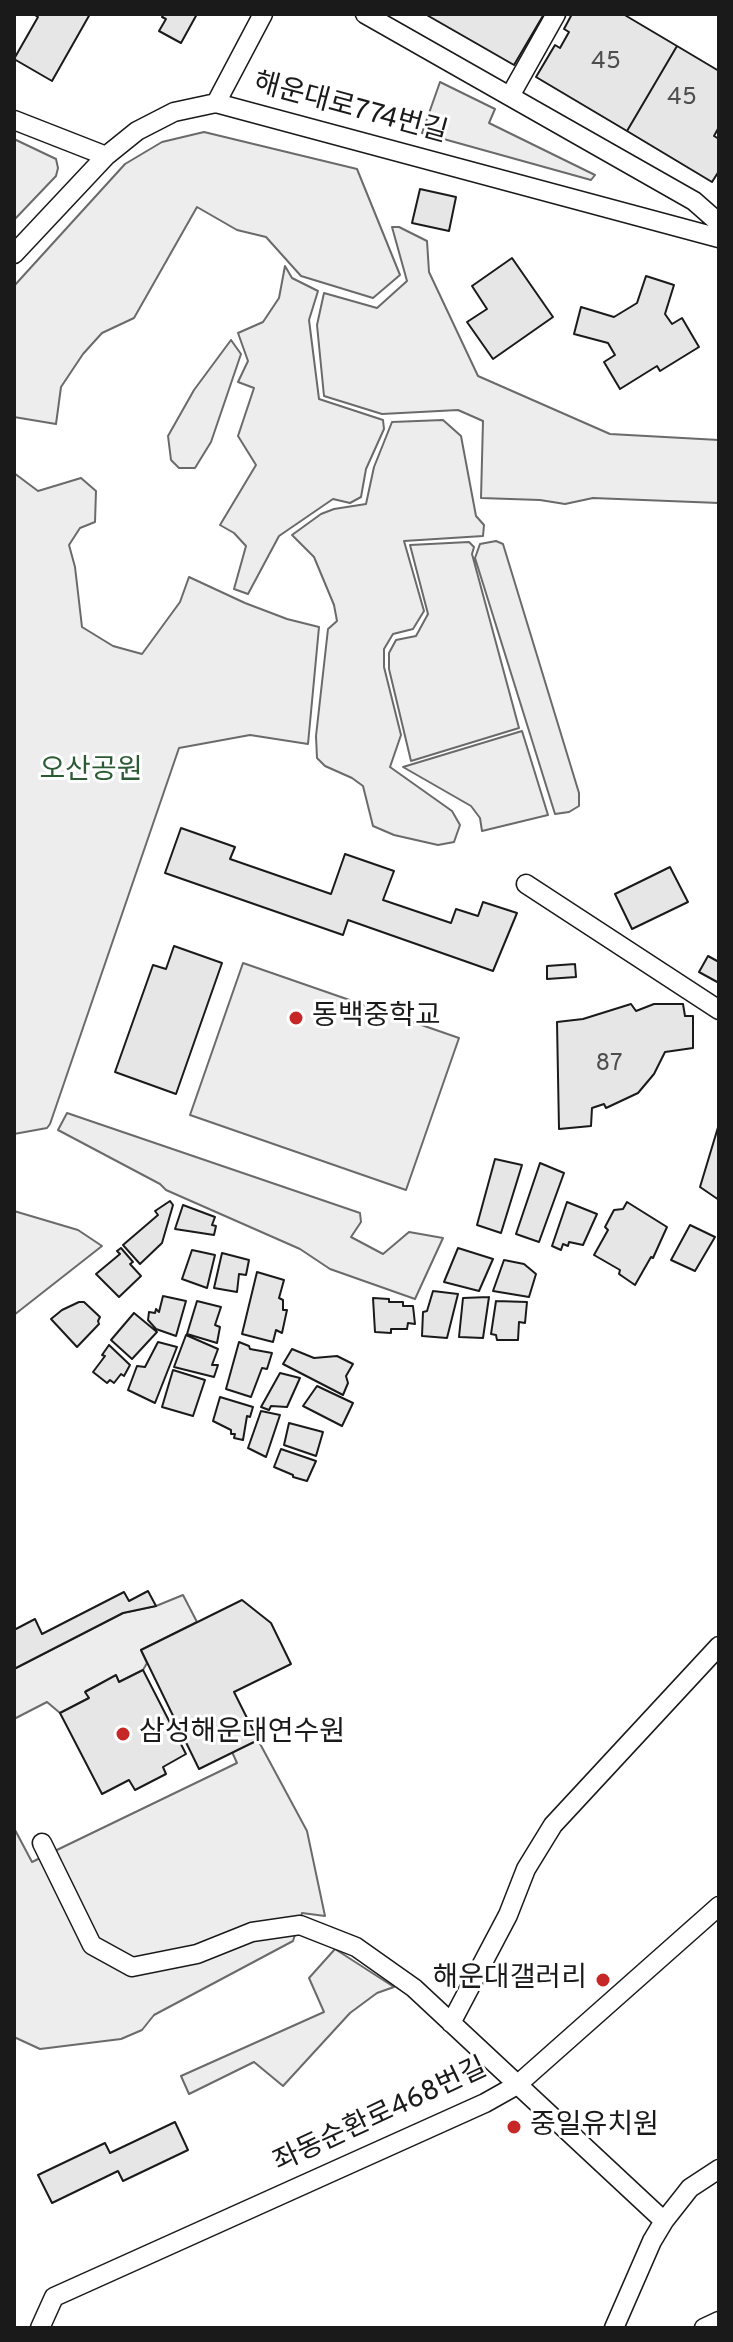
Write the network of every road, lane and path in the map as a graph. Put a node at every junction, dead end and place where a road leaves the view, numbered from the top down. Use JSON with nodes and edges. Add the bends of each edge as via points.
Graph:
{"nodes":[{"id":1,"x":263,"y":14,"type":"edge"},
{"id":2,"x":365,"y":14,"type":"edge"},
{"id":3,"x":556,"y":14,"type":"edge"},
{"id":4,"x":510,"y":96,"type":"junction"},
{"id":5,"x":216,"y":103,"type":"junction"},
{"id":6,"x":14,"y":120,"type":"edge"},
{"id":7,"x":106,"y":156,"type":"junction"},
{"id":8,"x":719,"y":223,"type":"edge"},
{"id":9,"x":719,"y":238,"type":"edge"},
{"id":10,"x":14,"y":254,"type":"edge"},
{"id":11,"x":526,"y":884,"type":"dead end"},
{"id":12,"x":719,"y":1010,"type":"edge"},
{"id":13,"x":719,"y":1646,"type":"edge"},
{"id":14,"x":42,"y":1843,"type":"dead end"},
{"id":15,"x":719,"y":1906,"type":"edge"},
{"id":16,"x":451,"y":2023,"type":"junction"},
{"id":17,"x":517,"y":2085,"type":"junction"},
{"id":18,"x":719,"y":2169,"type":"edge"},
{"id":19,"x":664,"y":2221,"type":"junction"},
{"id":20,"x":719,"y":2321,"type":"edge"},
{"id":21,"x":40,"y":2328,"type":"edge"},
{"id":22,"x":614,"y":2328,"type":"edge"},
{"id":23,"x":704,"y":2328,"type":"edge"}],
"edges":[{"from":1,"to":5,"type":"street"},
{"from":2,"to":4,"type":"street"},
{"from":3,"to":4,"type":"street"},
{"from":4,"to":8,"type":"street","via":[[694,201]]},
{"from":5,"to":7,"type":"street","name":"해운대로774번길","via":[[174,112],[137,131]]},
{"from":5,"to":9,"type":"street","name":"해운대로774번길"},
{"from":6,"to":7,"type":"street"},
{"from":7,"to":10,"type":"street","name":"해운대로774번길"},
{"from":11,"to":12,"type":"street"},
{"from":13,"to":16,"type":"street","via":[[553,1825]]},
{"from":14,"to":16,"type":"street","via":[[92,1945],[132,1967],[197,1954],[252,1932],[300,1925],[356,1947],[414,1988]]},
{"from":15,"to":17,"type":"street","name":"좌동순환로468번길"},
{"from":16,"to":17,"type":"street"},
{"from":17,"to":19,"type":"street"},
{"from":17,"to":21,"type":"street","name":"좌동순환로468번길","via":[[54,2297]]},
{"from":18,"to":19,"type":"street","via":[[690,2188]]},
{"from":19,"to":22,"type":"street"},
{"from":20,"to":23,"type":"street"}]}
